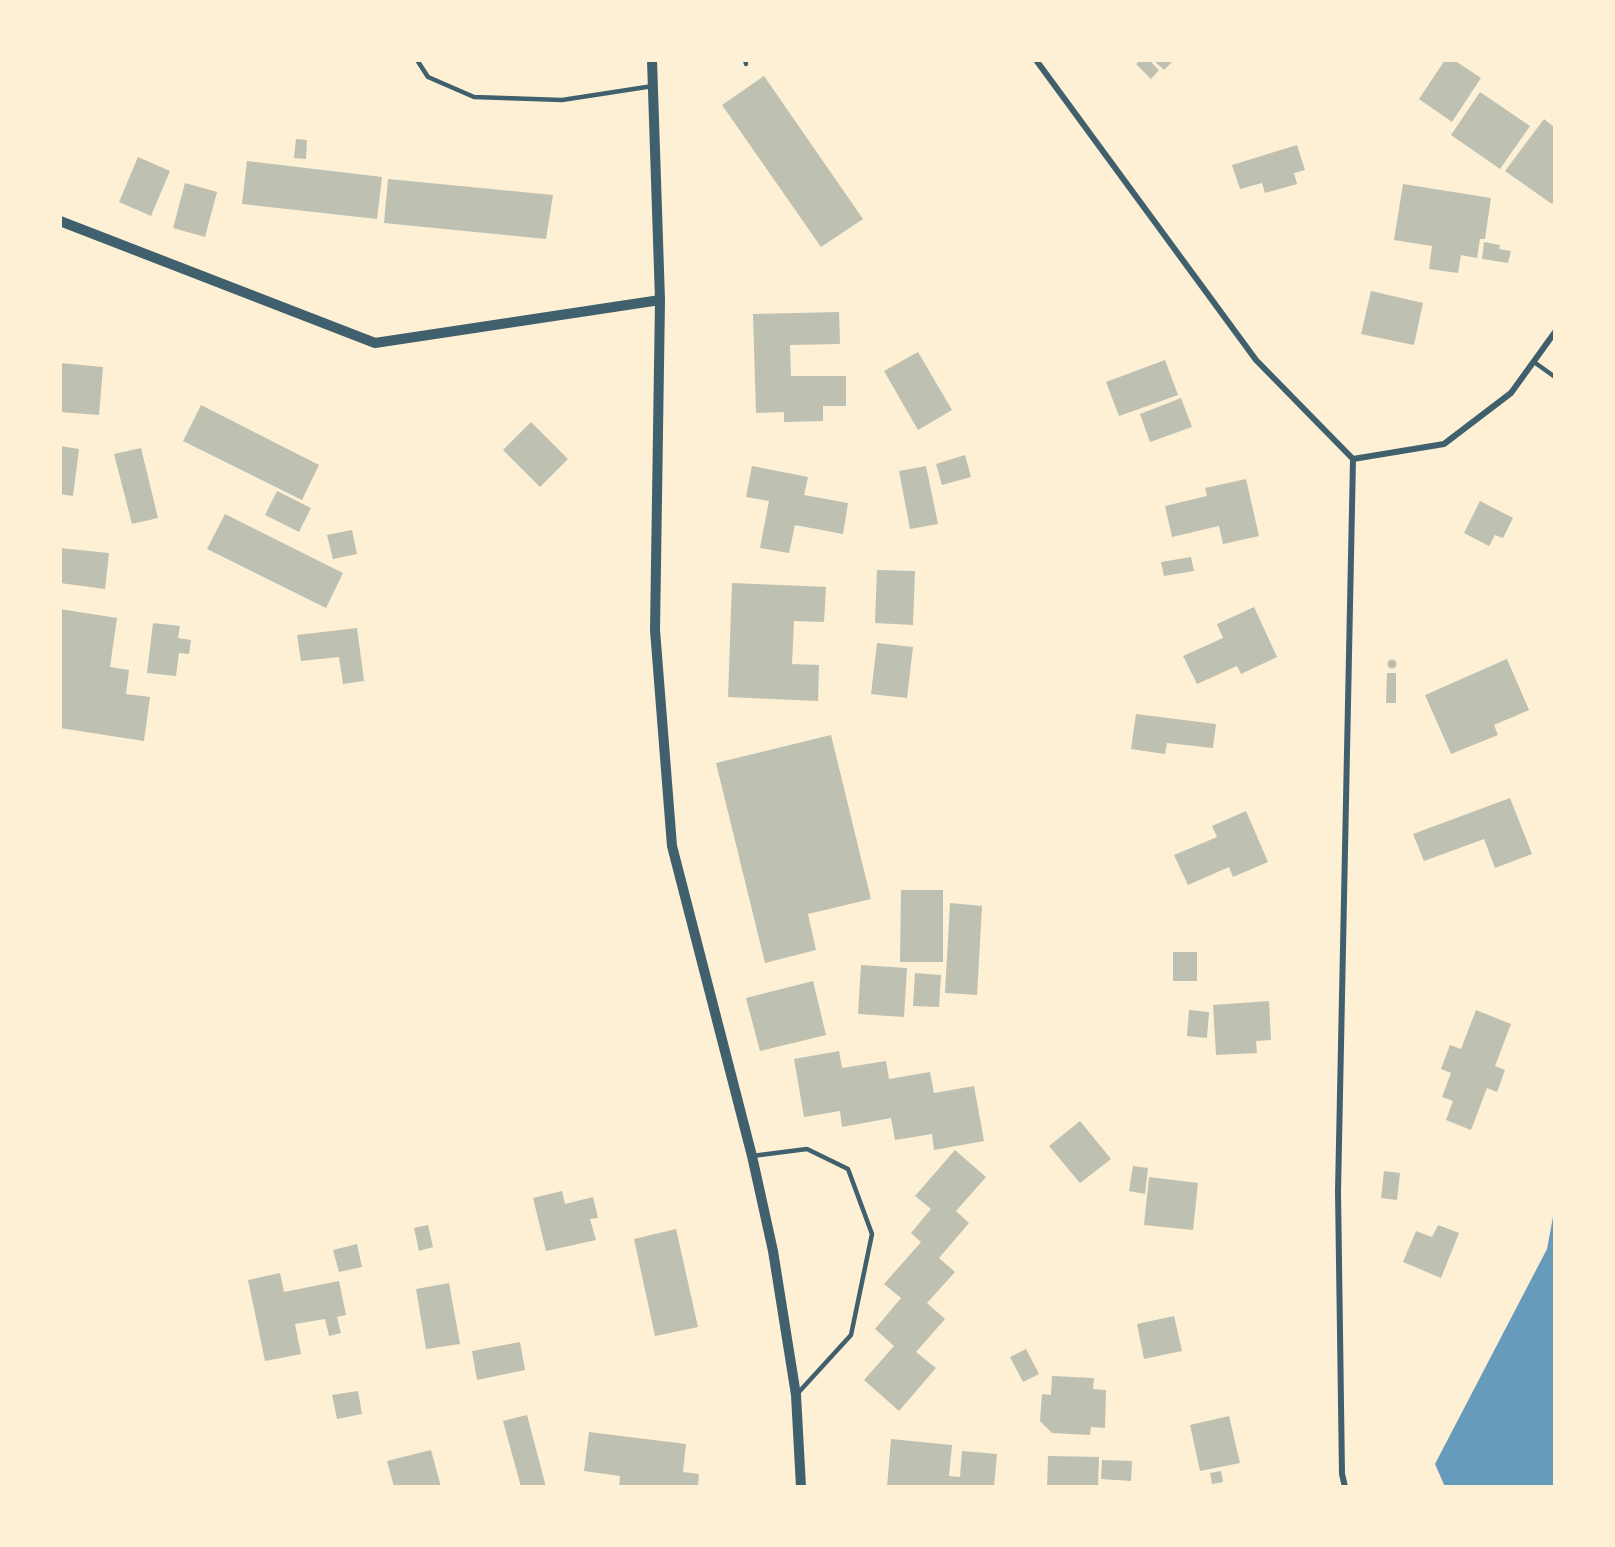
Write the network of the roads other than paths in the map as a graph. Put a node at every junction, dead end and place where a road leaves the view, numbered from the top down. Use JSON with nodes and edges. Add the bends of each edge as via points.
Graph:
{"nodes":[{"id":1,"x":417,"y":60,"type":"edge"},
{"id":2,"x":652,"y":60,"type":"edge"},
{"id":3,"x":1036,"y":60,"type":"edge"},
{"id":4,"x":653,"y":86,"type":"junction"},
{"id":5,"x":60,"y":221,"type":"edge"},
{"id":6,"x":660,"y":300,"type":"junction"},
{"id":7,"x":1555,"y":332,"type":"edge"},
{"id":8,"x":1534,"y":362,"type":"junction"},
{"id":9,"x":1555,"y":377,"type":"edge"},
{"id":10,"x":1353,"y":459,"type":"junction"},
{"id":11,"x":752,"y":1156,"type":"junction"},
{"id":12,"x":796,"y":1395,"type":"junction"},
{"id":13,"x":801,"y":1487,"type":"edge"},
{"id":14,"x":1345,"y":1487,"type":"edge"}],
"edges":[{"from":1,"to":4,"type":"lane","via":[[428,77],[474,97],[562,100]]},
{"from":2,"to":4,"type":"street"},
{"from":3,"to":10,"type":"street","via":[[1256,360]]},
{"from":4,"to":6,"type":"street"},
{"from":5,"to":6,"type":"street","via":[[375,343]]},
{"from":6,"to":11,"type":"street","via":[[655,630],[672,846]]},
{"from":7,"to":8,"type":"street"},
{"from":8,"to":9,"type":"lane"},
{"from":8,"to":10,"type":"street","via":[[1511,393],[1444,444]]},
{"from":10,"to":14,"type":"street","via":[[1338,1191]]},
{"from":11,"to":12,"type":"street","via":[[773,1251]]},
{"from":11,"to":12,"type":"lane","via":[[807,1149],[848,1169],[872,1234],[851,1335]]},
{"from":12,"to":13,"type":"street"}]}
